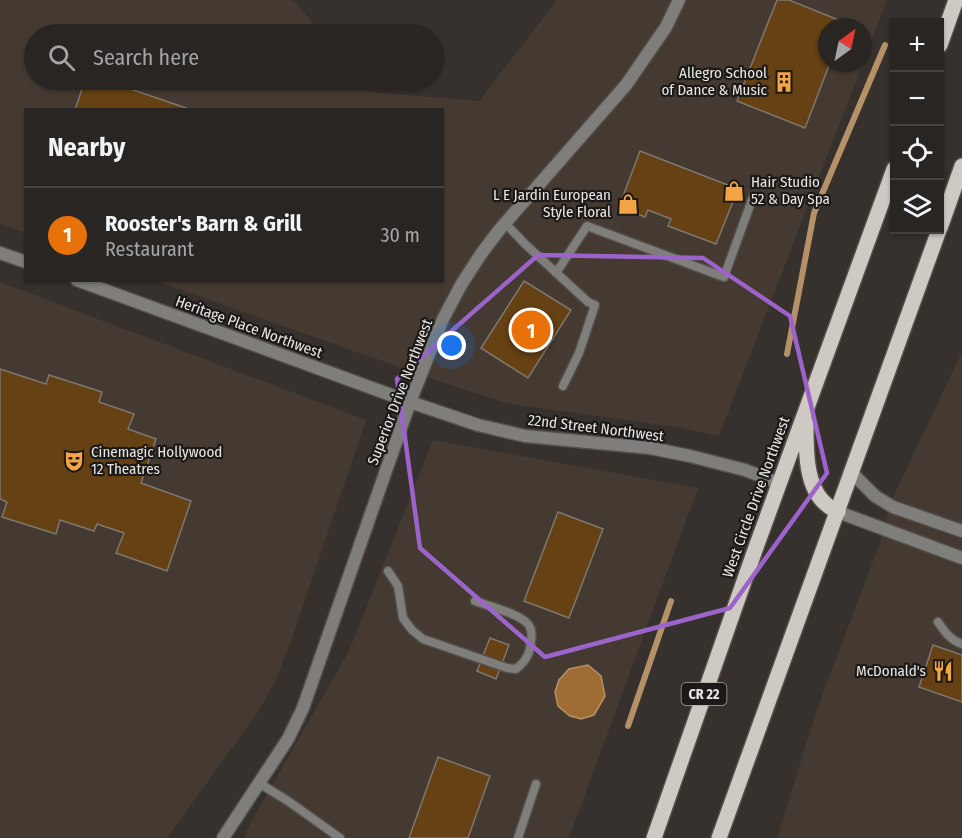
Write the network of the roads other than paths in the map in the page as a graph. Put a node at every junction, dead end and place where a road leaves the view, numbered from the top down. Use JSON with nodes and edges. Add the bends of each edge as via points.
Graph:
{"nodes":[{"id":1,"x":680,"y":0,"type":"edge"},
{"id":2,"x":956,"y":0,"type":"edge"},
{"id":3,"x":944,"y":32,"type":"edge"},
{"id":4,"x":962,"y":166,"type":"edge"},
{"id":5,"x":890,"y":180,"type":"edge"},
{"id":6,"x":753,"y":197,"type":"dead end"},
{"id":7,"x":944,"y":215,"type":"edge"},
{"id":8,"x":505,"y":223,"type":"junction"},
{"id":9,"x":937,"y":234,"type":"edge"},
{"id":10,"x":0,"y":253,"type":"edge"},
{"id":11,"x":24,"y":261,"type":"edge"},
{"id":12,"x":556,"y":273,"type":"junction"},
{"id":13,"x":82,"y":282,"type":"edge"},
{"id":14,"x":564,"y":386,"type":"dead end"},
{"id":15,"x":410,"y":402,"type":"junction"},
{"id":16,"x":805,"y":414,"type":"junction"},
{"id":17,"x":852,"y":473,"type":"junction"},
{"id":18,"x":779,"y":483,"type":"junction"},
{"id":19,"x":838,"y":512,"type":"junction"},
{"id":20,"x":962,"y":531,"type":"edge"},
{"id":21,"x":962,"y":558,"type":"edge"},
{"id":22,"x":388,"y":571,"type":"dead end"},
{"id":23,"x":475,"y":601,"type":"dead end"},
{"id":24,"x":938,"y":622,"type":"dead end"},
{"id":25,"x":962,"y":644,"type":"edge"},
{"id":26,"x":259,"y":783,"type":"junction"},
{"id":27,"x":536,"y":784,"type":"dead end"},
{"id":28,"x":223,"y":838,"type":"edge"},
{"id":29,"x":340,"y":838,"type":"edge"},
{"id":30,"x":518,"y":838,"type":"edge"},
{"id":31,"x":654,"y":838,"type":"edge"},
{"id":32,"x":719,"y":838,"type":"edge"}],
"edges":[{"from":1,"to":8,"type":"street","name":"Superior Drive Northwest","via":[[626,85]]},
{"from":2,"to":3,"type":"main road"},
{"from":4,"to":7,"type":"main road"},
{"from":5,"to":16,"type":"main road","name":"West Circle Drive Northwest","number":"CR 22"},
{"from":6,"to":12,"type":"lane","via":[[724,277],[587,226]]},
{"from":8,"to":12,"type":"lane"},
{"from":8,"to":15,"type":"street","name":"Superior Drive Northwest","via":[[461,285]]},
{"from":9,"to":17,"type":"main road"},
{"from":10,"to":11,"type":"street"},
{"from":12,"to":14,"type":"lane","via":[[595,305]]},
{"from":13,"to":15,"type":"street","name":"Heritage Place Northwest"},
{"from":15,"to":18,"type":"street","name":"22nd Street Northwest","via":[[525,436],[650,448],[730,466]]},
{"from":15,"to":26,"type":"street","name":"Superior Drive Northwest","via":[[303,708]]},
{"from":16,"to":18,"type":"main road","name":"West Circle Drive Northwest","number":"CR 22"},
{"from":16,"to":19,"type":"main road","via":[[810,476],[824,503]]},
{"from":17,"to":19,"type":"main road"},
{"from":17,"to":20,"type":"street","via":[[875,496],[893,507]]},
{"from":18,"to":31,"type":"main road","name":"West Circle Drive Northwest","number":"CR 22"},
{"from":19,"to":21,"type":"street"},
{"from":19,"to":32,"type":"main road"},
{"from":22,"to":23,"type":"lane","via":[[398,586],[403,618],[423,639],[516,669],[530,649],[532,633],[527,623]]},
{"from":24,"to":25,"type":"lane","via":[[946,635]]},
{"from":26,"to":28,"type":"street","name":"Superior Drive Northwest"},
{"from":26,"to":29,"type":"lane"},
{"from":27,"to":30,"type":"lane"}]}
